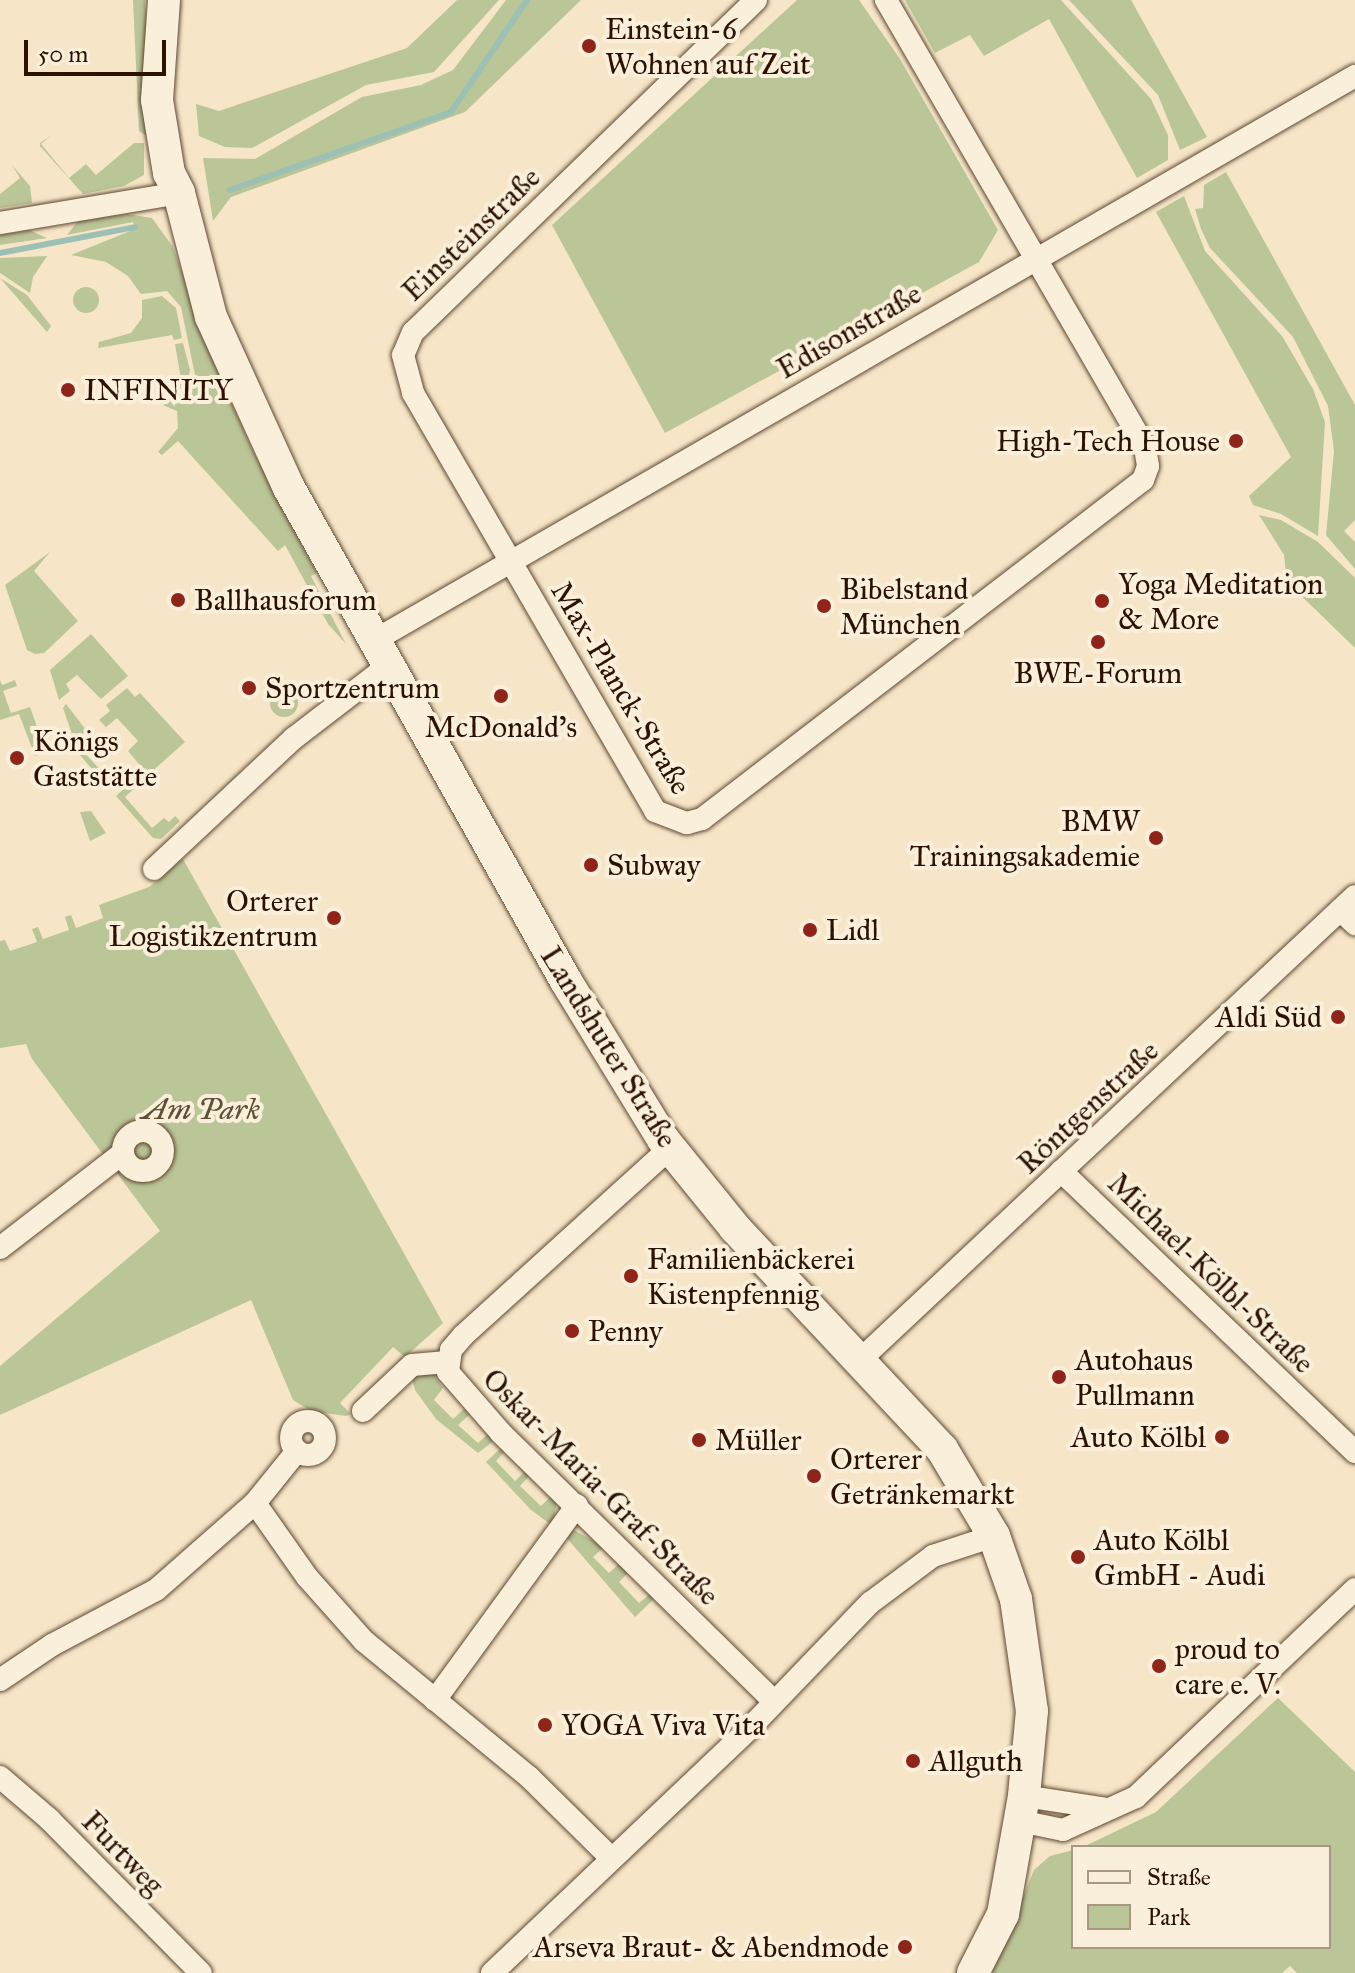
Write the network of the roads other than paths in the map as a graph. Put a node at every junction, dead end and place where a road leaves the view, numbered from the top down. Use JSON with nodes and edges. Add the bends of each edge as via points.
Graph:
{"nodes":[{"id":1,"x":756,"y":0,"type":"edge"},
{"id":2,"x":886,"y":0,"type":"edge"},
{"id":3,"x":164,"y":16,"type":"edge"},
{"id":4,"x":1355,"y":76,"type":"edge"},
{"id":5,"x":179,"y":193,"type":"junction"},
{"id":6,"x":0,"y":223,"type":"edge"},
{"id":7,"x":1035,"y":256,"type":"junction"},
{"id":8,"x":509,"y":561,"type":"junction"},
{"id":9,"x":382,"y":653,"type":"junction"},
{"id":10,"x":154,"y":869,"type":"dead end"},
{"id":11,"x":1350,"y":910,"type":"edge"},
{"id":12,"x":670,"y":1148,"type":"junction"},
{"id":13,"x":123,"y":1153,"type":"dead end"},
{"id":14,"x":1061,"y":1171,"type":"junction"},
{"id":15,"x":0,"y":1248,"type":"edge"},
{"id":16,"x":860,"y":1360,"type":"junction"},
{"id":17,"x":447,"y":1362,"type":"junction"},
{"id":18,"x":363,"y":1411,"type":"dead end"},
{"id":19,"x":297,"y":1451,"type":"dead end"},
{"id":20,"x":1355,"y":1452,"type":"edge"},
{"id":21,"x":255,"y":1503,"type":"junction"},
{"id":22,"x":577,"y":1505,"type":"junction"},
{"id":23,"x":994,"y":1536,"type":"junction"},
{"id":24,"x":1355,"y":1589,"type":"edge"},
{"id":25,"x":0,"y":1680,"type":"edge"},
{"id":26,"x":772,"y":1699,"type":"junction"},
{"id":27,"x":435,"y":1700,"type":"junction"},
{"id":28,"x":0,"y":1777,"type":"edge"},
{"id":29,"x":1022,"y":1808,"type":"junction"},
{"id":30,"x":610,"y":1857,"type":"junction"},
{"id":31,"x":1010,"y":1864,"type":"junction"},
{"id":32,"x":201,"y":1973,"type":"edge"},
{"id":33,"x":492,"y":1973,"type":"edge"},
{"id":34,"x":961,"y":1973,"type":"edge"},
{"id":35,"x":973,"y":1973,"type":"edge"}],
"edges":[{"from":1,"to":8,"type":"street","name":"Einsteinstraße","via":[[413,332],[403,355],[413,393]]},
{"from":2,"to":7,"type":"street"},
{"from":3,"to":5,"type":"main road","name":"Landshuter Straße","via":[[157,75],[161,144]]},
{"from":4,"to":7,"type":"street","name":"Edisonstraße"},
{"from":5,"to":6,"type":"street"},
{"from":5,"to":9,"type":"main road","name":"Landshuter Straße","via":[[202,291],[234,374],[282,476]]},
{"from":7,"to":8,"type":"street","name":"Edisonstraße"},
{"from":7,"to":8,"type":"street","name":"Max-Planck-Straße","via":[[1145,447],[1148,466],[1143,480],[702,819],[687,823],[655,811]]},
{"from":8,"to":9,"type":"street","name":"Edisonstraße"},
{"from":9,"to":10,"type":"street","name":"Edisonstraße"},
{"from":9,"to":12,"type":"main road","name":"Landshuter Straße","via":[[566,981]]},
{"from":11,"to":14,"type":"street","name":"Röntgenstraße"},
{"from":12,"to":16,"type":"main road","name":"Landshuter Straße","via":[[735,1228]]},
{"from":12,"to":17,"type":"street","name":"Oskar-Maria-Graf-Straße","via":[[473,1326]]},
{"from":13,"to":15,"type":"street"},
{"from":14,"to":16,"type":"street","name":"Röntgenstraße"},
{"from":14,"to":20,"type":"street","name":"Michael-Kölbl-Straße"},
{"from":16,"to":23,"type":"main road","name":"Landshuter Straße","via":[[942,1449]]},
{"from":17,"to":18,"type":"street","via":[[412,1365]]},
{"from":17,"to":22,"type":"street","name":"Oskar-Maria-Graf-Straße","via":[[453,1381]]},
{"from":19,"to":21,"type":"street"},
{"from":21,"to":25,"type":"street","via":[[156,1590],[52,1645]]},
{"from":21,"to":27,"type":"street","via":[[307,1577],[364,1641]]},
{"from":22,"to":26,"type":"street","name":"Oskar-Maria-Graf-Straße"},
{"from":22,"to":27,"type":"street"},
{"from":23,"to":26,"type":"street","via":[[933,1556],[895,1581]]},
{"from":23,"to":29,"type":"main road","name":"Landshuter Straße","via":[[1016,1599],[1029,1669],[1032,1711]]},
{"from":24,"to":29,"type":"street","via":[[1136,1797],[1108,1809]]},
{"from":26,"to":30,"type":"street","via":[[748,1730]]},
{"from":27,"to":30,"type":"street","via":[[529,1777]]},
{"from":28,"to":32,"type":"street","name":"Furtweg","via":[[49,1819]]},
{"from":29,"to":31,"type":"main road","name":"Landshuter Straße"},
{"from":30,"to":33,"type":"street"},
{"from":31,"to":34,"type":"main road","name":"Landshuter Straße","via":[[985,1906]]},
{"from":31,"to":35,"type":"main road","name":"Landshuter Straße","via":[[1003,1914]]}]}
